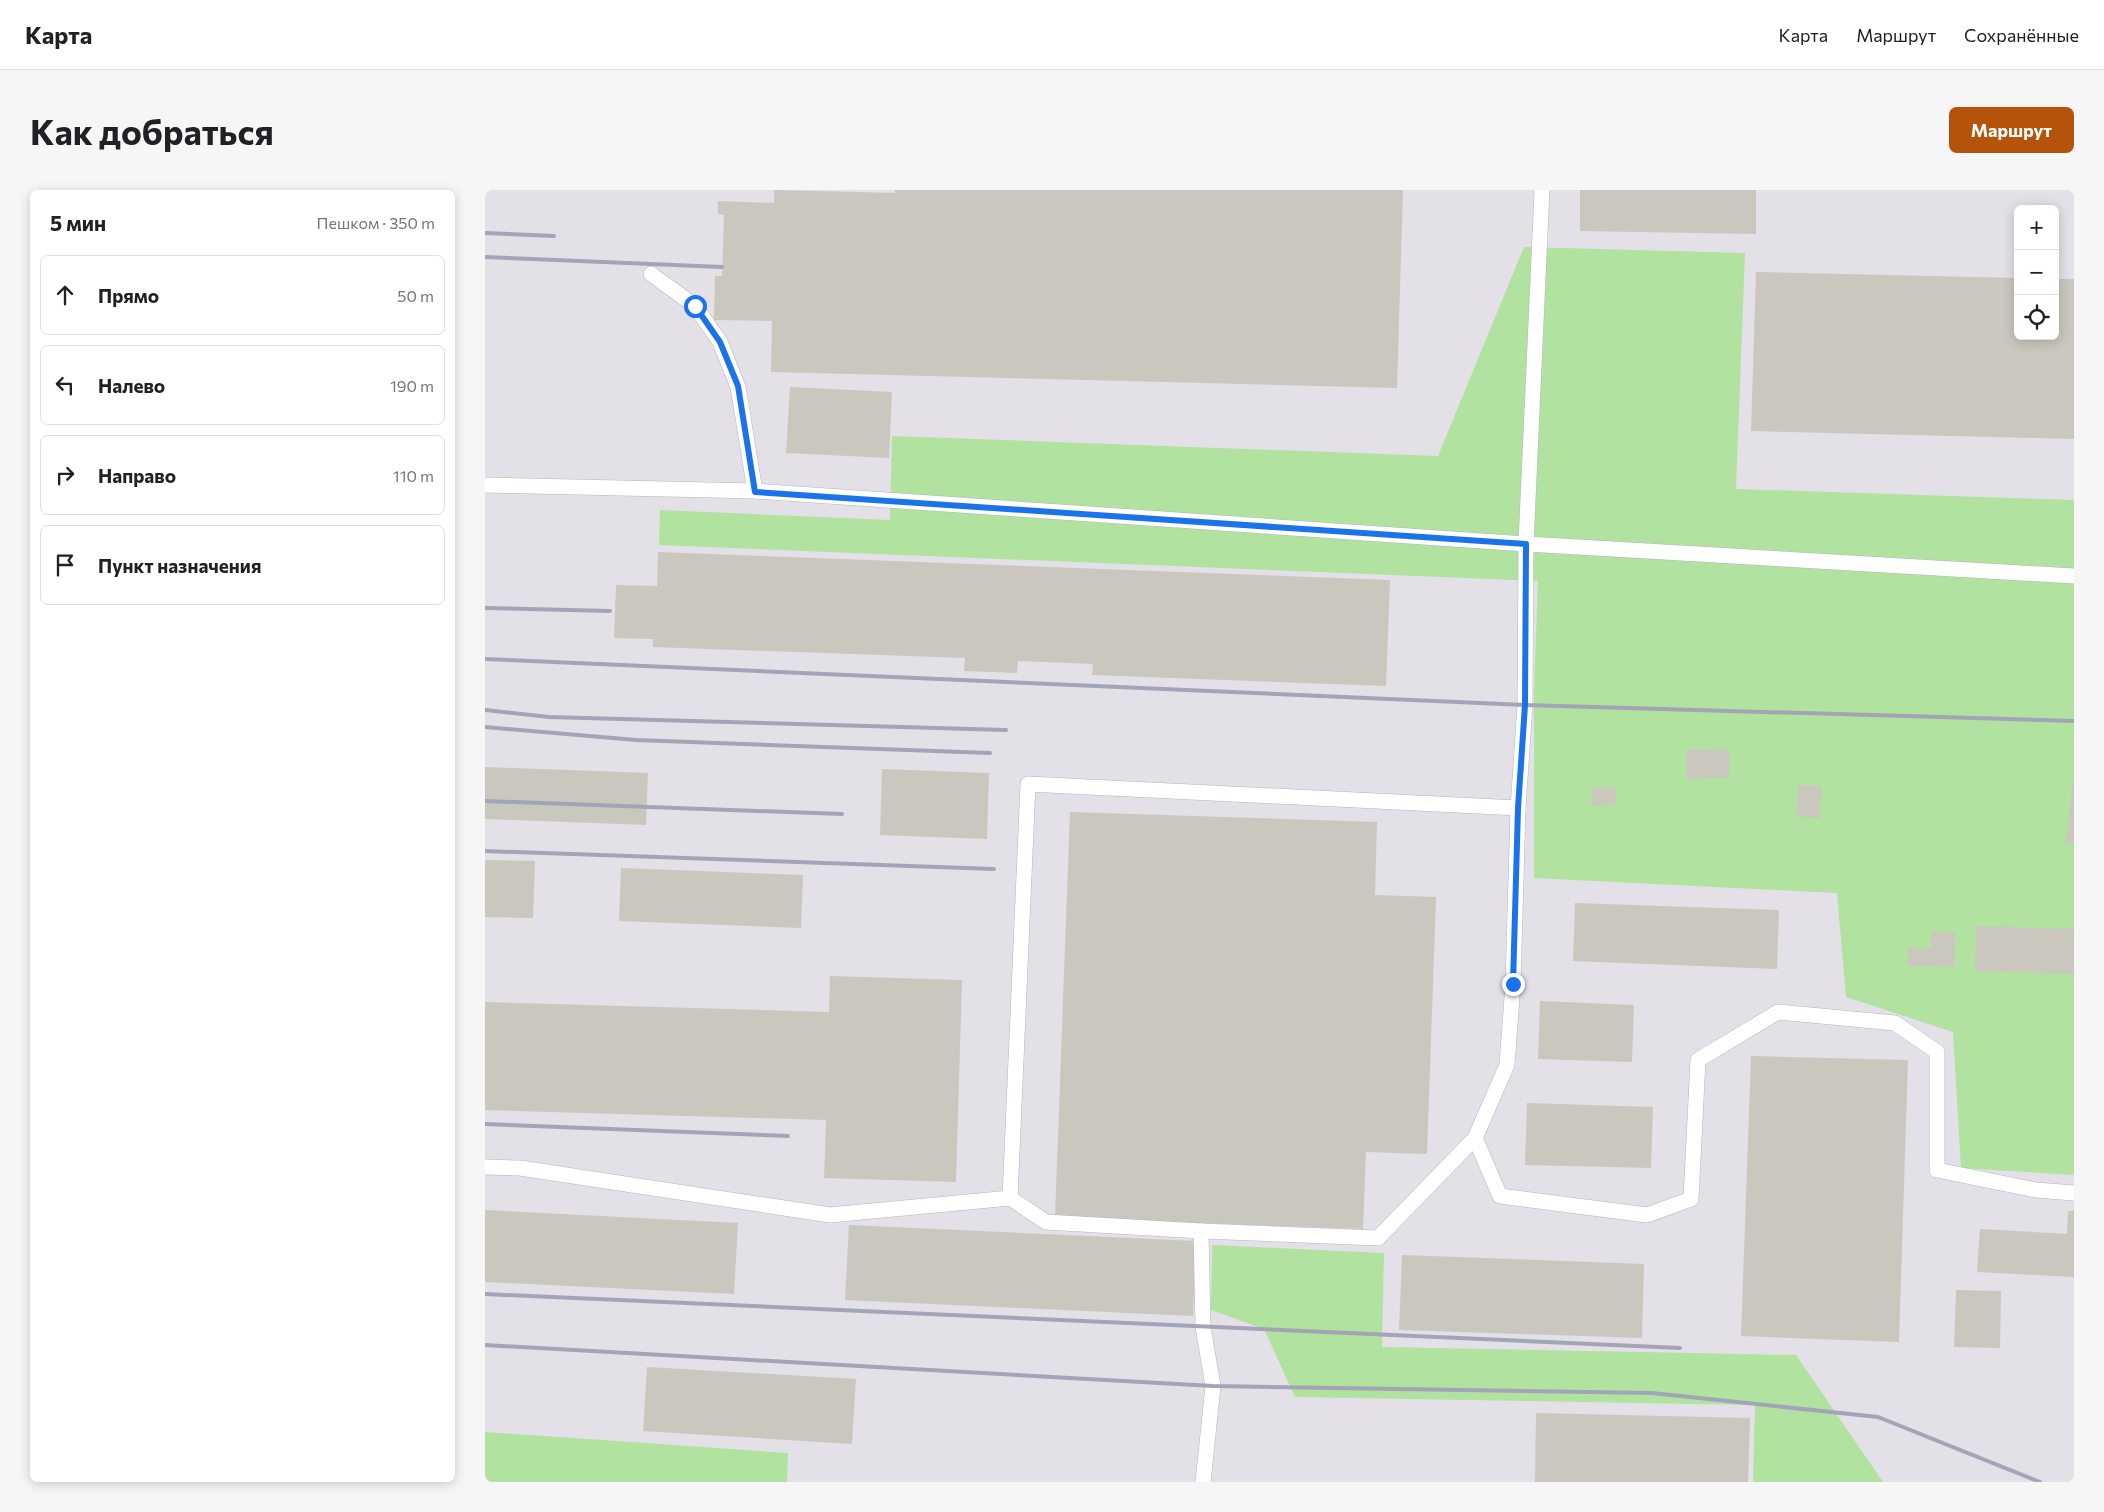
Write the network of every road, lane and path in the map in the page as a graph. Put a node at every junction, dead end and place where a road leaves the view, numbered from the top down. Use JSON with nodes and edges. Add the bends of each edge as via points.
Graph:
{"nodes":[{"id":1,"x":1542,"y":190,"type":"edge"},
{"id":2,"x":651,"y":274,"type":"dead end"},
{"id":3,"x":485,"y":485,"type":"edge"},
{"id":4,"x":755,"y":492,"type":"junction"},
{"id":5,"x":1526,"y":544,"type":"junction"},
{"id":6,"x":2074,"y":576,"type":"edge"},
{"id":7,"x":1518,"y":808,"type":"junction"},
{"id":8,"x":1475,"y":1138,"type":"junction"},
{"id":9,"x":485,"y":1167,"type":"edge"},
{"id":10,"x":2074,"y":1193,"type":"edge"},
{"id":11,"x":1010,"y":1198,"type":"junction"},
{"id":12,"x":1201,"y":1231,"type":"junction"},
{"id":13,"x":1203,"y":1482,"type":"edge"}],
"edges":[{"from":1,"to":5,"type":"lane"},
{"from":2,"to":4,"type":"lane","via":[[695,306],[720,342],[738,386]]},
{"from":3,"to":4,"type":"lane"},
{"from":4,"to":5,"type":"lane"},
{"from":5,"to":6,"type":"lane"},
{"from":5,"to":7,"type":"lane","via":[[1525,705]]},
{"from":7,"to":8,"type":"lane","via":[[1513,984],[1507,1065]]},
{"from":7,"to":11,"type":"lane","via":[[1028,784]]},
{"from":8,"to":10,"type":"lane","via":[[1500,1196],[1647,1215],[1691,1199],[1698,1060],[1778,1012],[1895,1023],[1937,1052],[1937,1170],[2036,1190]]},
{"from":8,"to":12,"type":"lane","via":[[1378,1238]]},
{"from":9,"to":11,"type":"lane","via":[[520,1168],[830,1215]]},
{"from":11,"to":12,"type":"lane","via":[[1046,1222]]},
{"from":12,"to":13,"type":"lane","via":[[1203,1327],[1213,1386]]}]}
